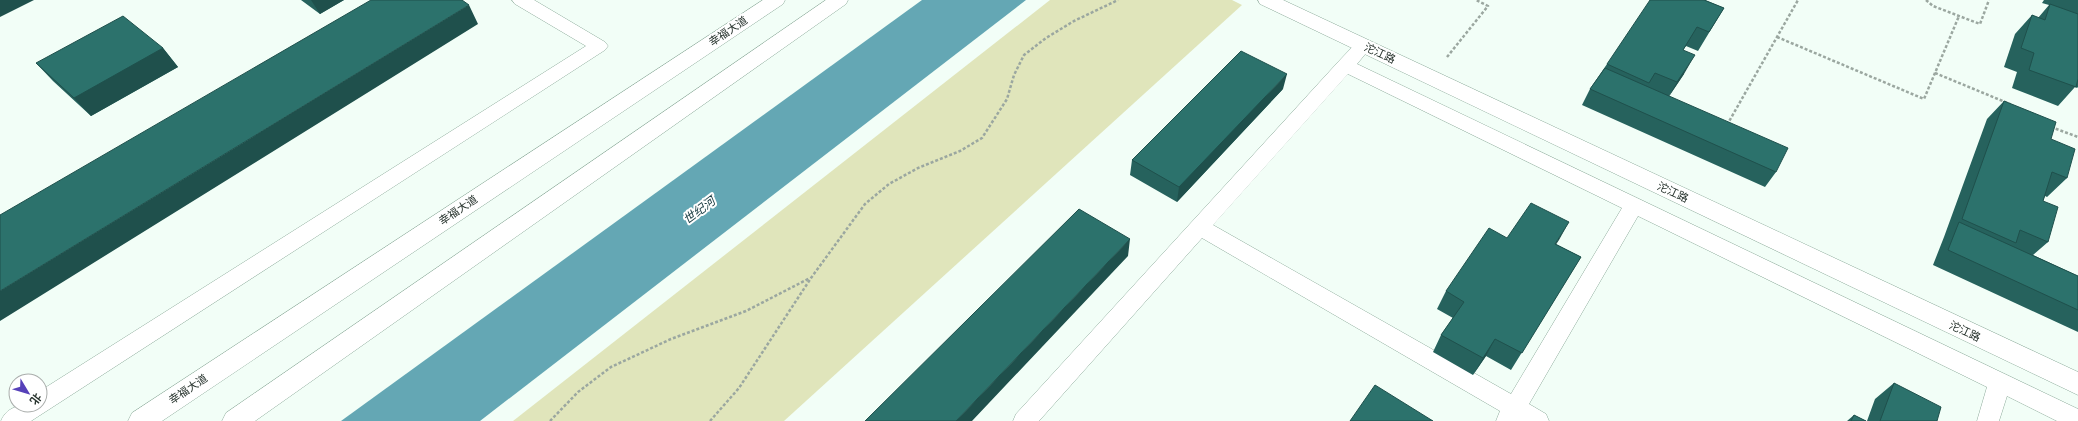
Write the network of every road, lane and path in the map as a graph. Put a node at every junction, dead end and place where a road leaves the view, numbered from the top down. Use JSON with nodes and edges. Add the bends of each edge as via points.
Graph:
{"nodes":[{"id":1,"x":521,"y":0,"type":"edge"},
{"id":2,"x":776,"y":0,"type":"edge"},
{"id":3,"x":838,"y":0,"type":"edge"},
{"id":4,"x":1118,"y":0,"type":"edge"},
{"id":5,"x":1267,"y":0,"type":"edge"},
{"id":6,"x":1476,"y":0,"type":"edge"},
{"id":7,"x":1798,"y":0,"type":"edge"},
{"id":8,"x":1926,"y":0,"type":"edge"},
{"id":9,"x":1989,"y":0,"type":"edge"},
{"id":10,"x":1959,"y":16,"type":"junction"},
{"id":11,"x":1777,"y":37,"type":"junction"},
{"id":12,"x":1364,"y":46,"type":"junction"},
{"id":13,"x":1346,"y":65,"type":"junction"},
{"id":14,"x":1935,"y":73,"type":"junction"},
{"id":15,"x":1430,"y":77,"type":"junction"},
{"id":16,"x":2011,"y":105,"type":"edge"},
{"id":17,"x":1726,"y":126,"type":"edge"},
{"id":18,"x":2049,"y":126,"type":"edge"},
{"id":19,"x":2078,"y":137,"type":"edge"},
{"id":20,"x":1634,"y":205,"type":"junction"},
{"id":21,"x":1200,"y":227,"type":"junction"},
{"id":22,"x":811,"y":278,"type":"junction"},
{"id":23,"x":2000,"y":382,"type":"junction"},
{"id":24,"x":2078,"y":384,"type":"edge"},
{"id":25,"x":48,"y":398,"type":"edge"},
{"id":26,"x":24,"y":413,"type":"edge"},
{"id":27,"x":1511,"y":414,"type":"edge"},
{"id":28,"x":2078,"y":420,"type":"edge"},
{"id":29,"x":12,"y":421,"type":"edge"},
{"id":30,"x":141,"y":421,"type":"edge"},
{"id":31,"x":235,"y":421,"type":"edge"},
{"id":32,"x":550,"y":421,"type":"edge"},
{"id":33,"x":710,"y":421,"type":"edge"},
{"id":34,"x":1024,"y":421,"type":"edge"},
{"id":35,"x":1538,"y":421,"type":"edge"},
{"id":36,"x":1988,"y":421,"type":"edge"}],
"edges":[{"from":1,"to":25,"type":"lane","via":[[599,46]]},
{"from":2,"to":30,"type":"main road","name":"幸福大道"},
{"from":3,"to":31,"type":"main road"},
{"from":4,"to":22,"type":"path","via":[[1074,21],[1024,55],[1006,99],[982,138],[889,184],[865,204]]},
{"from":5,"to":12,"type":"main road","name":"沱江路"},
{"from":6,"to":15,"type":"path","via":[[1488,6]]},
{"from":7,"to":11,"type":"path"},
{"from":8,"to":10,"type":"path","via":[[1933,6]]},
{"from":9,"to":10,"type":"path","via":[[1980,24]]},
{"from":10,"to":14,"type":"path"},
{"from":11,"to":14,"type":"path","via":[[1924,99]]},
{"from":11,"to":17,"type":"path"},
{"from":12,"to":13,"type":"lane"},
{"from":12,"to":15,"type":"main road","name":"沱江路"},
{"from":13,"to":20,"type":"lane"},
{"from":13,"to":21,"type":"lane"},
{"from":14,"to":16,"type":"path"},
{"from":15,"to":24,"type":"main road","name":"沱江路"},
{"from":18,"to":19,"type":"path"},
{"from":20,"to":23,"type":"lane"},
{"from":20,"to":27,"type":"lane"},
{"from":21,"to":27,"type":"lane"},
{"from":21,"to":34,"type":"lane"},
{"from":22,"to":32,"type":"path","via":[[746,311],[671,339],[611,367],[578,392]]},
{"from":22,"to":33,"type":"path","via":[[739,388]]},
{"from":23,"to":28,"type":"lane"},
{"from":23,"to":36,"type":"lane"},
{"from":26,"to":29,"type":"lane"},
{"from":27,"to":35,"type":"lane"}]}
